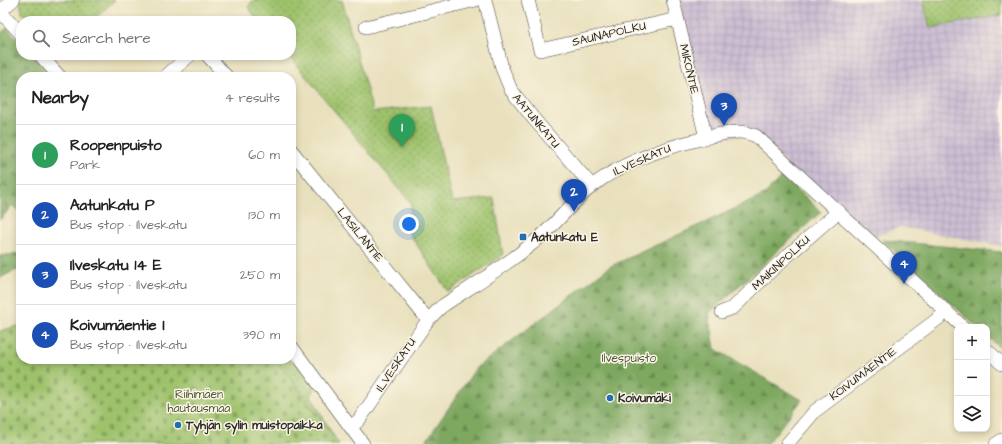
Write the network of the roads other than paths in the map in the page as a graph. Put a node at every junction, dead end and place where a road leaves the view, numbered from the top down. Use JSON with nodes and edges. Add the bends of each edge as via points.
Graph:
{"nodes":[{"id":1,"x":13,"y":0,"type":"edge"},
{"id":2,"x":476,"y":0,"type":"edge"},
{"id":3,"x":485,"y":0,"type":"edge"},
{"id":4,"x":528,"y":0,"type":"edge"},
{"id":5,"x":674,"y":0,"type":"edge"},
{"id":6,"x":0,"y":11,"type":"edge"},
{"id":7,"x":677,"y":19,"type":"junction"},
{"id":8,"x":366,"y":27,"type":"dead end"},
{"id":9,"x":16,"y":29,"type":"edge"},
{"id":10,"x":45,"y":60,"type":"edge"},
{"id":11,"x":184,"y":60,"type":"edge"},
{"id":12,"x":212,"y":60,"type":"edge"},
{"id":13,"x":55,"y":72,"type":"edge"},
{"id":14,"x":171,"y":72,"type":"edge"},
{"id":15,"x":222,"y":72,"type":"edge"},
{"id":16,"x":706,"y":138,"type":"junction"},
{"id":17,"x":296,"y":156,"type":"edge"},
{"id":18,"x":592,"y":186,"type":"junction"},
{"id":19,"x":838,"y":211,"type":"junction"},
{"id":20,"x":722,"y":312,"type":"dead end"},
{"id":21,"x":947,"y":312,"type":"junction"},
{"id":22,"x":428,"y":320,"type":"junction"},
{"id":23,"x":960,"y":324,"type":"edge"},
{"id":24,"x":296,"y":353,"type":"edge"},
{"id":25,"x":990,"y":353,"type":"edge"},
{"id":26,"x":1002,"y":364,"type":"edge"},
{"id":27,"x":351,"y":427,"type":"junction"},
{"id":28,"x":1002,"y":440,"type":"edge"},
{"id":29,"x":363,"y":444,"type":"edge"},
{"id":30,"x":787,"y":444,"type":"edge"},
{"id":31,"x":996,"y":444,"type":"edge"}],
"edges":[{"from":1,"to":6,"type":"street"},
{"from":2,"to":8,"type":"street"},
{"from":3,"to":18,"type":"street","name":"AATUNKATU","via":[[502,68],[511,90]]},
{"from":4,"to":7,"type":"street","name":"SAUNAPOLKU","via":[[540,50]]},
{"from":5,"to":7,"type":"street","name":"MIKONTIE"},
{"from":6,"to":9,"type":"street"},
{"from":7,"to":16,"type":"street","name":"MIKONTIE"},
{"from":10,"to":13,"type":"street"},
{"from":11,"to":14,"type":"street"},
{"from":12,"to":15,"type":"street"},
{"from":16,"to":18,"type":"street","name":"ILVESKATU","via":[[646,156]]},
{"from":16,"to":19,"type":"street","name":"ILVESKATU","via":[[740,132],[756,136]]},
{"from":17,"to":22,"type":"street","name":"LASILANTIE"},
{"from":18,"to":22,"type":"street","name":"ILVESKATU","via":[[534,242],[441,307]]},
{"from":19,"to":20,"type":"street","name":"MAIKINPOLKU","via":[[733,308]]},
{"from":19,"to":21,"type":"street","name":"ILVESKATU"},
{"from":21,"to":23,"type":"street","name":"ILVESKATU"},
{"from":21,"to":30,"type":"street","name":"KOIVUMÄENTIE","via":[[815,411]]},
{"from":22,"to":27,"type":"street","name":"ILVESKATU","via":[[359,420]]},
{"from":24,"to":27,"type":"street"},
{"from":25,"to":26,"type":"street"},
{"from":27,"to":29,"type":"street"},
{"from":28,"to":31,"type":"street"}]}
